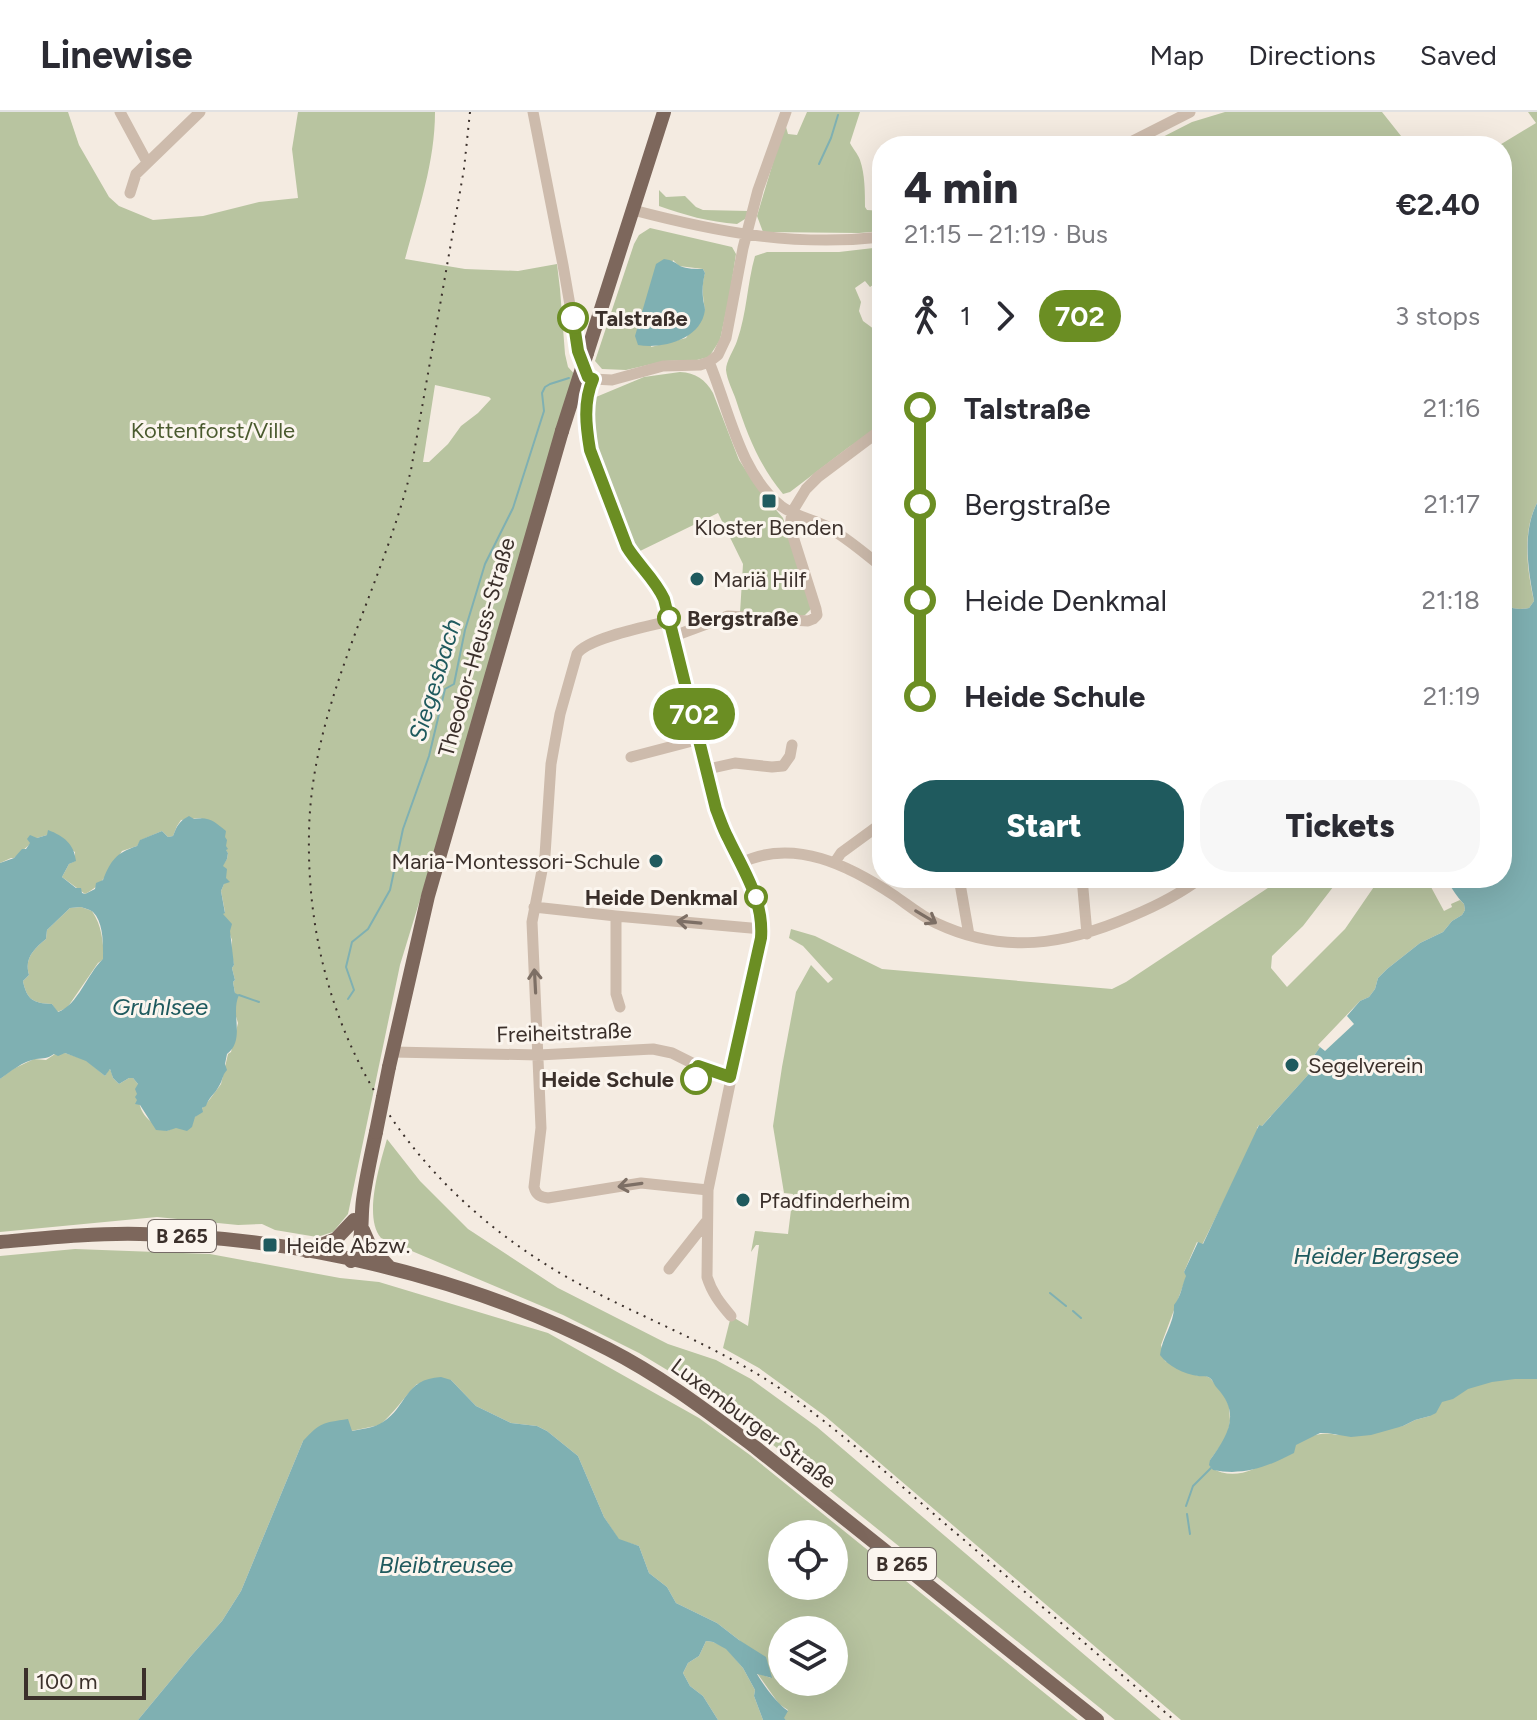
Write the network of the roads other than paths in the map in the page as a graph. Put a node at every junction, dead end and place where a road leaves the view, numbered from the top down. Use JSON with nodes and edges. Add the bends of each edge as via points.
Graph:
{"nodes":[{"id":1,"x":120,"y":112,"type":"edge"},
{"id":2,"x":200,"y":112,"type":"edge"},
{"id":3,"x":533,"y":112,"type":"edge"},
{"id":4,"x":664,"y":112,"type":"edge"},
{"id":5,"x":786,"y":112,"type":"edge"},
{"id":6,"x":1190,"y":112,"type":"edge"},
{"id":7,"x":1143,"y":136,"type":"edge"},
{"id":8,"x":147,"y":162,"type":"junction"},
{"id":9,"x":130,"y":193,"type":"dead end"},
{"id":10,"x":633,"y":210,"type":"junction"},
{"id":11,"x":747,"y":235,"type":"junction"},
{"id":12,"x":872,"y":238,"type":"edge"},
{"id":13,"x":709,"y":362,"type":"junction"},
{"id":14,"x":593,"y":379,"type":"junction"},
{"id":15,"x":872,"y":436,"type":"edge"},
{"id":16,"x":792,"y":512,"type":"junction"},
{"id":17,"x":872,"y":560,"type":"edge"},
{"id":18,"x":670,"y":621,"type":"junction"},
{"id":19,"x":674,"y":636,"type":"junction"},
{"id":20,"x":700,"y":739,"type":"junction"},
{"id":21,"x":792,"y":745,"type":"dead end"},
{"id":22,"x":631,"y":757,"type":"dead end"},
{"id":23,"x":708,"y":769,"type":"junction"},
{"id":24,"x":872,"y":830,"type":"edge"},
{"id":25,"x":835,"y":862,"type":"junction"},
{"id":26,"x":741,"y":863,"type":"junction"},
{"id":27,"x":872,"y":882,"type":"edge"},
{"id":28,"x":882,"y":888,"type":"edge"},
{"id":29,"x":961,"y":888,"type":"edge"},
{"id":30,"x":1083,"y":888,"type":"edge"},
{"id":31,"x":1188,"y":888,"type":"edge"},
{"id":32,"x":534,"y":907,"type":"junction"},
{"id":33,"x":616,"y":916,"type":"junction"},
{"id":34,"x":762,"y":929,"type":"junction"},
{"id":35,"x":1087,"y":934,"type":"junction"},
{"id":36,"x":969,"y":935,"type":"junction"},
{"id":37,"x":620,"y":1007,"type":"dead end"},
{"id":38,"x":539,"y":1055,"type":"junction"},
{"id":39,"x":391,"y":1060,"type":"junction"},
{"id":40,"x":730,"y":1077,"type":"junction"},
{"id":41,"x":708,"y":1190,"type":"junction"},
{"id":42,"x":706,"y":1222,"type":"junction"},
{"id":43,"x":358,"y":1225,"type":"junction"},
{"id":44,"x":0,"y":1242,"type":"edge"},
{"id":45,"x":307,"y":1251,"type":"junction"},
{"id":46,"x":351,"y":1261,"type":"junction"},
{"id":47,"x":391,"y":1268,"type":"junction"},
{"id":48,"x":669,"y":1269,"type":"dead end"},
{"id":49,"x":731,"y":1316,"type":"dead end"},
{"id":50,"x":1097,"y":1720,"type":"edge"}],
"edges":[{"from":1,"to":8,"type":"street"},
{"from":2,"to":8,"type":"street"},
{"from":3,"to":14,"type":"street","via":[[578,351]]},
{"from":4,"to":10,"type":"main road","name":"Theodor-Heuss-Straße"},
{"from":5,"to":11,"type":"street"},
{"from":6,"to":7,"type":"street"},
{"from":8,"to":9,"type":"street"},
{"from":10,"to":11,"type":"street"},
{"from":10,"to":39,"type":"main road","name":"Theodor-Heuss-Straße","bridge":true,"via":[[466,761],[428,896]]},
{"from":11,"to":12,"type":"street","via":[[800,241]]},
{"from":11,"to":13,"type":"street","via":[[726,338]]},
{"from":13,"to":14,"type":"street"},
{"from":13,"to":16,"type":"street","via":[[742,452],[773,497]]},
{"from":14,"to":18,"type":"street","via":[[586,400],[590,450],[622,535],[660,590]]},
{"from":15,"to":16,"type":"street","via":[[818,477]]},
{"from":16,"to":17,"type":"street","via":[[827,527]]},
{"from":16,"to":19,"type":"street","via":[[790,527],[817,615],[808,621],[728,616]]},
{"from":18,"to":19,"type":"street"},
{"from":18,"to":32,"type":"street","via":[[596,641],[577,654],[553,751],[545,855]]},
{"from":19,"to":20,"type":"street"},
{"from":20,"to":22,"type":"street"},
{"from":20,"to":23,"type":"street"},
{"from":21,"to":23,"type":"street","via":[[787,762],[779,767],[735,763]]},
{"from":23,"to":26,"type":"street","via":[[716,809]]},
{"from":24,"to":25,"type":"street"},
{"from":25,"to":26,"type":"street","via":[[790,853]]},
{"from":25,"to":27,"type":"street","one_way":true},
{"from":26,"to":34,"type":"street","via":[[760,908]]},
{"from":28,"to":36,"type":"street","one_way":true,"via":[[938,924]]},
{"from":29,"to":36,"type":"street"},
{"from":30,"to":35,"type":"street"},
{"from":31,"to":35,"type":"street"},
{"from":32,"to":33,"type":"street"},
{"from":38,"to":32,"type":"street","one_way":true},
{"from":34,"to":33,"type":"street","one_way":true},
{"from":33,"to":37,"type":"street"},
{"from":34,"to":40,"type":"street"},
{"from":35,"to":36,"type":"street","via":[[1013,943]]},
{"from":38,"to":39,"type":"street","name":"Freiheitstraße"},
{"from":38,"to":40,"type":"street","name":"Freiheitstraße","via":[[653,1049]]},
{"from":41,"to":38,"type":"street","one_way":true,"via":[[641,1183],[540,1197],[534,1187],[541,1128]]},
{"from":39,"to":43,"type":"main road","name":"Theodor-Heuss-Straße","bridge":true},
{"from":40,"to":41,"type":"street"},
{"from":41,"to":42,"type":"street"},
{"from":42,"to":48,"type":"street"},
{"from":42,"to":49,"type":"street","via":[[707,1277]]},
{"from":43,"to":45,"type":"main road"},
{"from":43,"to":46,"type":"main road","name":"Theodor-Heuss-Straße","via":[[359,1246]]},
{"from":43,"to":47,"type":"main road"},
{"from":44,"to":45,"type":"main road","name":"Luxemburger Straße","number":"B 265","via":[[139,1234]]},
{"from":45,"to":46,"type":"main road","name":"Luxemburger Straße","number":"B 265"},
{"from":46,"to":47,"type":"main road","name":"Luxemburger Straße","number":"B 265"},
{"from":47,"to":50,"type":"main road","name":"Luxemburger Straße","number":"B 265","via":[[487,1296],[553,1323],[663,1380]]}]}
